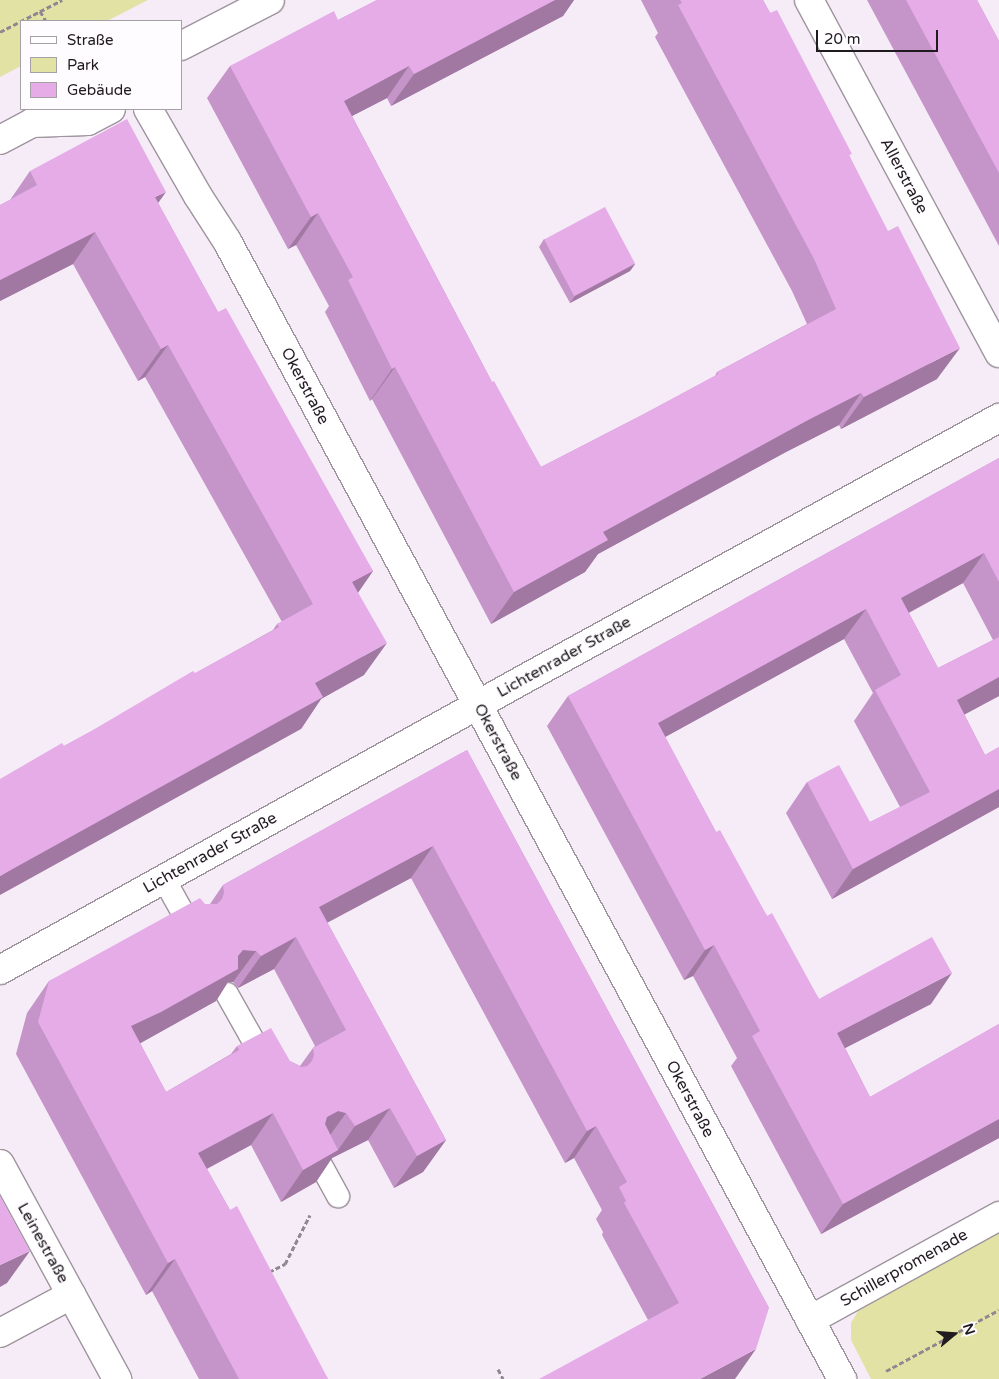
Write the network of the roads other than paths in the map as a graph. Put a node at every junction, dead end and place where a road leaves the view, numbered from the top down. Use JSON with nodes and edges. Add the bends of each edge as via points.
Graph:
{"nodes":[{"id":1,"x":270,"y":0,"type":"edge"},
{"id":2,"x":809,"y":0,"type":"edge"},
{"id":3,"x":182,"y":45,"type":"edge"},
{"id":4,"x":109,"y":110,"type":"edge"},
{"id":5,"x":149,"y":110,"type":"edge"},
{"id":6,"x":42,"y":116,"type":"edge"},
{"id":7,"x":0,"y":140,"type":"edge"},
{"id":8,"x":999,"y":353,"type":"edge"},
{"id":9,"x":999,"y":418,"type":"edge"},
{"id":10,"x":478,"y":705,"type":"junction"},
{"id":11,"x":164,"y":879,"type":"junction"},
{"id":12,"x":189,"y":924,"type":"edge"},
{"id":13,"x":0,"y":970,"type":"edge"},
{"id":14,"x":227,"y":994,"type":"edge"},
{"id":15,"x":279,"y":1086,"type":"edge"},
{"id":16,"x":316,"y":1156,"type":"edge"},
{"id":17,"x":0,"y":1164,"type":"edge"},
{"id":18,"x":338,"y":1196,"type":"dead end"},
{"id":19,"x":999,"y":1216,"type":"edge"},
{"id":20,"x":71,"y":1295,"type":"junction"},
{"id":21,"x":810,"y":1320,"type":"junction"},
{"id":22,"x":0,"y":1333,"type":"edge"},
{"id":23,"x":116,"y":1379,"type":"edge"},
{"id":24,"x":842,"y":1379,"type":"edge"}],
"edges":[{"from":1,"to":3,"type":"street"},
{"from":2,"to":8,"type":"street","name":"Allerstraße"},
{"from":4,"to":6,"type":"street","via":[[88,121]]},
{"from":5,"to":10,"type":"street","name":"Okerstraße","via":[[227,241]]},
{"from":6,"to":7,"type":"street"},
{"from":9,"to":10,"type":"street","name":"Lichtenrader Straße"},
{"from":10,"to":11,"type":"street","name":"Lichtenrader Straße"},
{"from":10,"to":21,"type":"street","name":"Okerstraße"},
{"from":11,"to":12,"type":"lane"},
{"from":11,"to":13,"type":"street","name":"Lichtenrader Straße"},
{"from":14,"to":15,"type":"lane"},
{"from":16,"to":18,"type":"lane"},
{"from":17,"to":20,"type":"street","name":"Leinestraße"},
{"from":19,"to":21,"type":"street","name":"Schillerpromenade"},
{"from":20,"to":22,"type":"street","name":"Leinestraße"},
{"from":20,"to":23,"type":"street","name":"Leinestraße"},
{"from":21,"to":24,"type":"street","name":"Okerstraße"}]}
